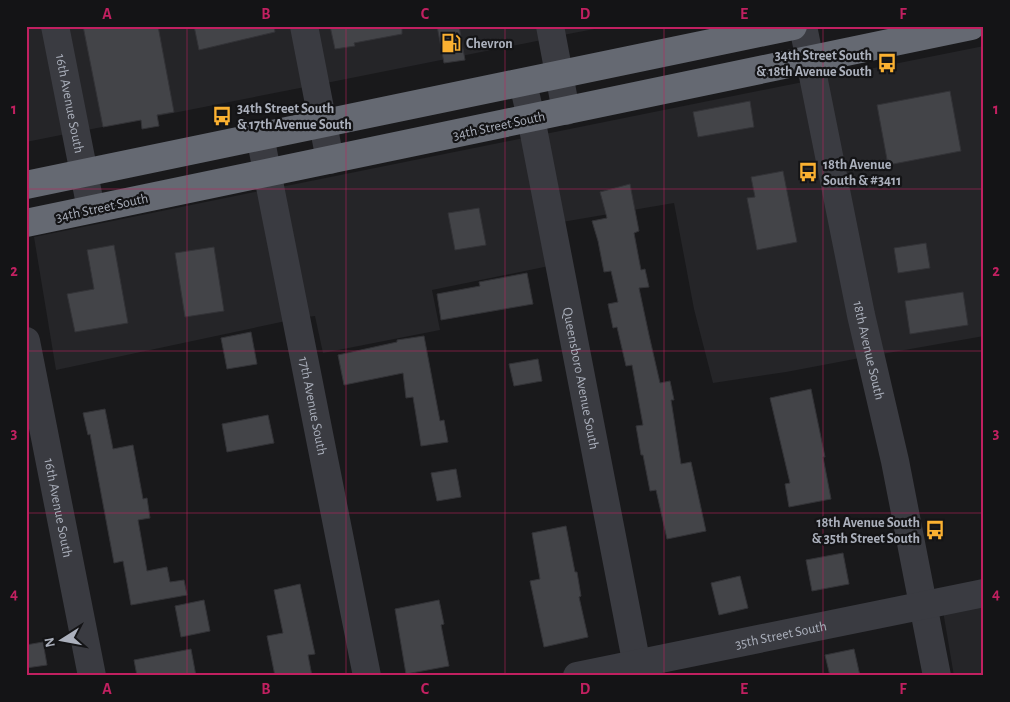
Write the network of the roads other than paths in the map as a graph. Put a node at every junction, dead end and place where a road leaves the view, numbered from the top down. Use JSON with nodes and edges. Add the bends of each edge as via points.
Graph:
{"nodes":[{"id":1,"x":55,"y":26,"type":"edge"},
{"id":2,"x":304,"y":26,"type":"edge"},
{"id":3,"x":550,"y":26,"type":"edge"},
{"id":4,"x":793,"y":26,"type":"edge"},
{"id":5,"x":803,"y":26,"type":"edge"},
{"id":6,"x":971,"y":26,"type":"edge"},
{"id":7,"x":810,"y":61,"type":"junction"},
{"id":8,"x":560,"y":75,"type":"junction"},
{"id":9,"x":523,"y":83,"type":"junction"},
{"id":10,"x":566,"y":111,"type":"junction"},
{"id":11,"x":531,"y":118,"type":"junction"},
{"id":12,"x":323,"y":124,"type":"junction"},
{"id":13,"x":260,"y":136,"type":"junction"},
{"id":14,"x":330,"y":160,"type":"junction"},
{"id":15,"x":85,"y":173,"type":"junction"},
{"id":16,"x":267,"y":173,"type":"junction"},
{"id":17,"x":26,"y":185,"type":"edge"},
{"id":18,"x":91,"y":210,"type":"junction"},
{"id":19,"x":26,"y":222,"type":"edge"},
{"id":20,"x":26,"y":341,"type":"edge"},
{"id":21,"x":984,"y":594,"type":"edge"},
{"id":22,"x":923,"y":606,"type":"junction"},
{"id":23,"x":638,"y":670,"type":"edge"},
{"id":24,"x":92,"y":676,"type":"edge"},
{"id":25,"x":367,"y":676,"type":"edge"},
{"id":26,"x":577,"y":676,"type":"edge"},
{"id":27,"x":937,"y":676,"type":"edge"}],
"edges":[{"from":1,"to":15,"type":"street","name":"16th Avenue South"},
{"from":2,"to":12,"type":"street"},
{"from":3,"to":8,"type":"street"},
{"from":4,"to":8,"type":"highway"},
{"from":5,"to":7,"type":"street","name":"18th Avenue South"},
{"from":6,"to":7,"type":"highway","name":"34th Street South"},
{"from":7,"to":10,"type":"highway","name":"34th Street South"},
{"from":7,"to":22,"type":"street","name":"18th Avenue South"},
{"from":8,"to":9,"type":"highway"},
{"from":8,"to":10,"type":"street"},
{"from":9,"to":11,"type":"street","name":"Queensboro Avenue South"},
{"from":9,"to":12,"type":"highway"},
{"from":10,"to":11,"type":"highway","name":"34th Street South"},
{"from":11,"to":14,"type":"highway","name":"34th Street South"},
{"from":11,"to":23,"type":"street","name":"Queensboro Avenue South"},
{"from":12,"to":13,"type":"highway"},
{"from":12,"to":14,"type":"street"},
{"from":13,"to":15,"type":"highway"},
{"from":13,"to":16,"type":"street","name":"17th Avenue South"},
{"from":14,"to":16,"type":"highway","name":"34th Street South"},
{"from":15,"to":17,"type":"highway"},
{"from":15,"to":18,"type":"street","name":"16th Avenue South"},
{"from":16,"to":18,"type":"highway","name":"34th Street South"},
{"from":16,"to":25,"type":"street","name":"17th Avenue South"},
{"from":18,"to":19,"type":"highway","name":"34th Street South"},
{"from":20,"to":24,"type":"street","name":"16th Avenue South"},
{"from":21,"to":22,"type":"street","name":"35th Street South"},
{"from":22,"to":23,"type":"street","name":"35th Street South"},
{"from":22,"to":27,"type":"street","name":"18th Avenue South"},
{"from":23,"to":26,"type":"street","name":"35th Street South"}]}
